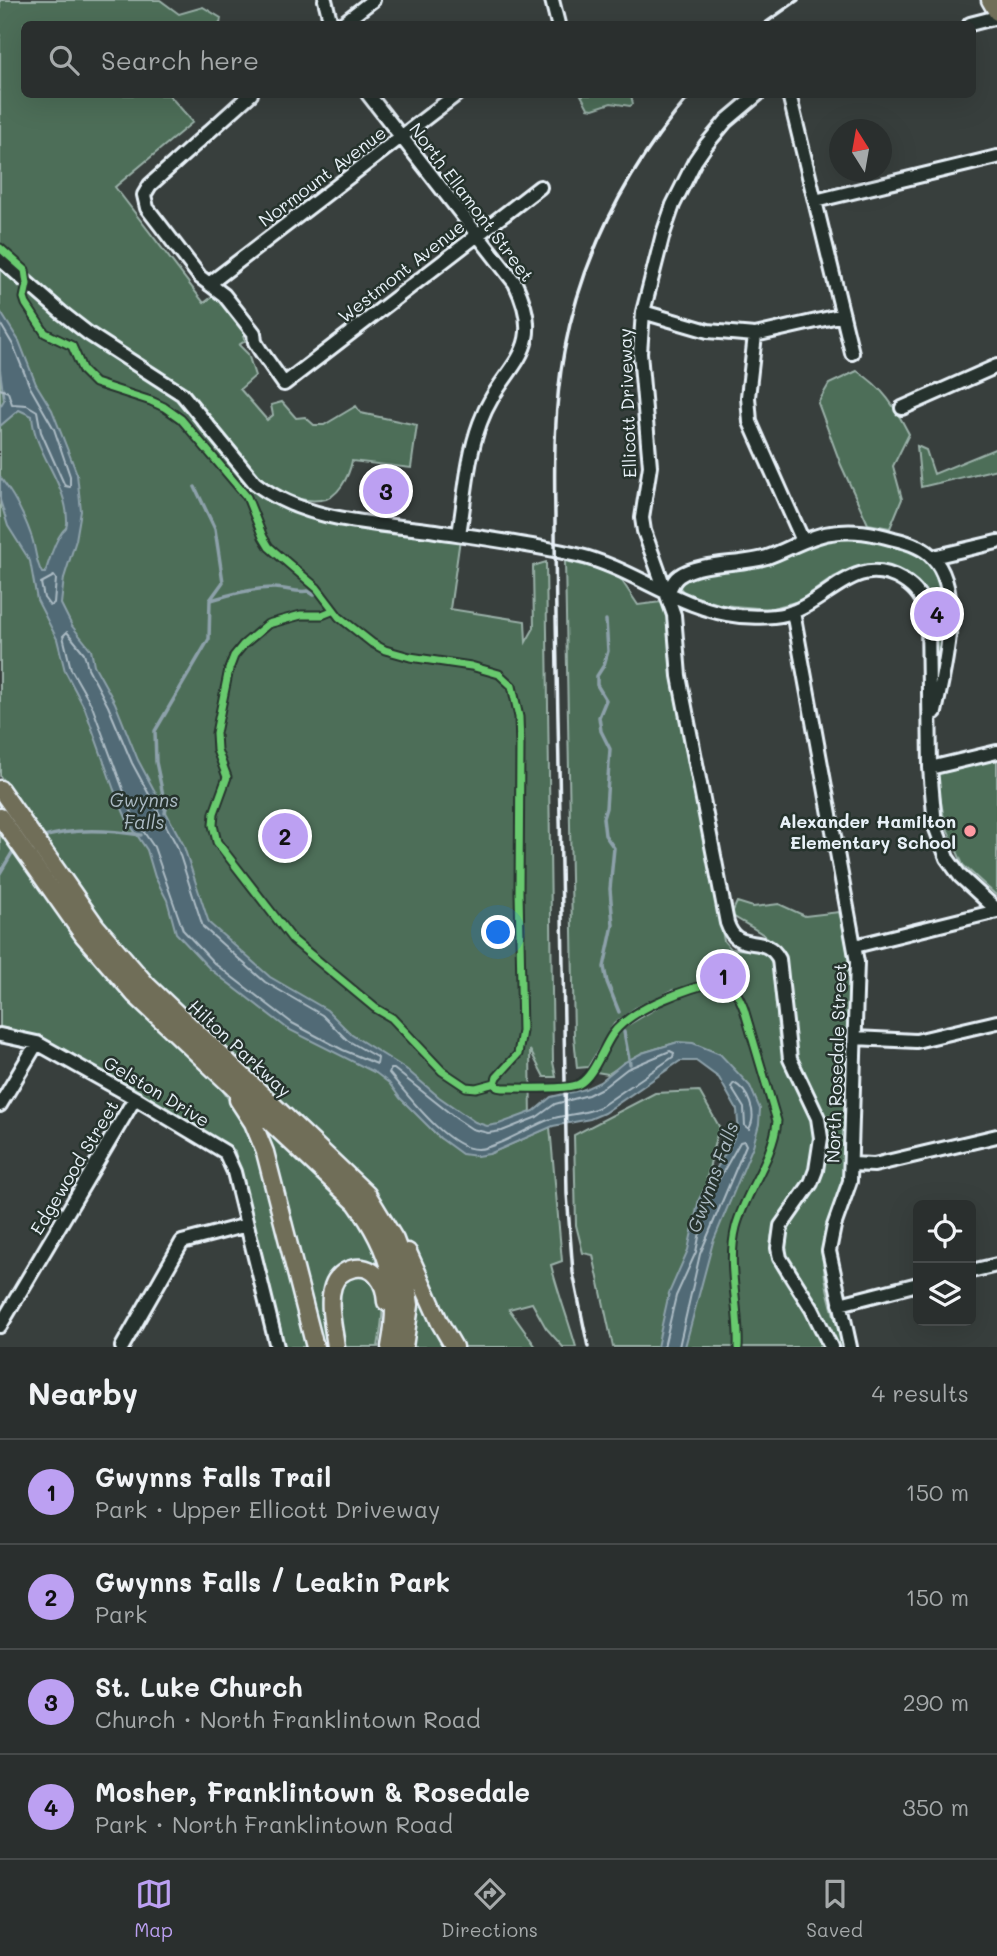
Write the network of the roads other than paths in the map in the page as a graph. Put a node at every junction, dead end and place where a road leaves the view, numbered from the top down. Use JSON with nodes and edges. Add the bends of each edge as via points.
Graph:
{"nodes":[{"id":1,"x":325,"y":0,"type":"edge"},
{"id":2,"x":373,"y":0,"type":"edge"},
{"id":3,"x":552,"y":0,"type":"edge"},
{"id":4,"x":990,"y":0,"type":"edge"},
{"id":5,"x":997,"y":12,"type":"edge"},
{"id":6,"x":997,"y":18,"type":"edge"},
{"id":7,"x":330,"y":21,"type":"edge"},
{"id":8,"x":346,"y":21,"type":"edge"},
{"id":9,"x":554,"y":21,"type":"edge"},
{"id":10,"x":976,"y":23,"type":"edge"},
{"id":11,"x":247,"y":98,"type":"edge"},
{"id":12,"x":371,"y":98,"type":"edge"},
{"id":13,"x":452,"y":98,"type":"edge"},
{"id":14,"x":753,"y":98,"type":"edge"},
{"id":15,"x":790,"y":98,"type":"edge"},
{"id":16,"x":401,"y":138,"type":"junction"},
{"id":17,"x":997,"y":156,"type":"edge"},
{"id":18,"x":540,"y":187,"type":"dead end"},
{"id":19,"x":815,"y":201,"type":"junction"},
{"id":20,"x":477,"y":235,"type":"junction"},
{"id":21,"x":0,"y":259,"type":"edge"},
{"id":22,"x":209,"y":284,"type":"junction"},
{"id":23,"x":643,"y":312,"type":"junction"},
{"id":24,"x":843,"y":315,"type":"junction"},
{"id":25,"x":755,"y":335,"type":"junction"},
{"id":26,"x":852,"y":353,"type":"dead end"},
{"id":27,"x":997,"y":366,"type":"edge"},
{"id":28,"x":902,"y":408,"type":"dead end"},
{"id":29,"x":459,"y":534,"type":"junction"},
{"id":30,"x":803,"y":541,"type":"junction"},
{"id":31,"x":997,"y":542,"type":"edge"},
{"id":32,"x":933,"y":557,"type":"junction"},
{"id":33,"x":667,"y":593,"type":"junction"},
{"id":34,"x":793,"y":612,"type":"junction"},
{"id":35,"x":930,"y":736,"type":"junction"},
{"id":36,"x":997,"y":752,"type":"edge"},
{"id":37,"x":930,"y":768,"type":"junction"},
{"id":38,"x":0,"y":789,"type":"edge"},
{"id":39,"x":5,"y":815,"type":"edge"},
{"id":40,"x":55,"y":881,"type":"junction"},
{"id":41,"x":997,"y":911,"type":"edge"},
{"id":42,"x":855,"y":946,"type":"junction"},
{"id":43,"x":997,"y":1022,"type":"edge"},
{"id":44,"x":0,"y":1035,"type":"edge"},
{"id":45,"x":855,"y":1038,"type":"junction"},
{"id":46,"x":37,"y":1043,"type":"junction"},
{"id":47,"x":226,"y":1080,"type":"junction"},
{"id":48,"x":135,"y":1098,"type":"junction"},
{"id":49,"x":0,"y":1105,"type":"edge"},
{"id":50,"x":997,"y":1136,"type":"edge"},
{"id":51,"x":851,"y":1164,"type":"junction"},
{"id":52,"x":383,"y":1217,"type":"junction"},
{"id":53,"x":247,"y":1225,"type":"junction"},
{"id":54,"x":997,"y":1265,"type":"edge"},
{"id":55,"x":976,"y":1270,"type":"edge"},
{"id":56,"x":913,"y":1285,"type":"edge"},
{"id":57,"x":840,"y":1304,"type":"junction"},
{"id":58,"x":0,"y":1326,"type":"edge"},
{"id":59,"x":122,"y":1347,"type":"edge"},
{"id":60,"x":277,"y":1347,"type":"edge"},
{"id":61,"x":315,"y":1347,"type":"edge"},
{"id":62,"x":337,"y":1347,"type":"edge"},
{"id":63,"x":389,"y":1347,"type":"edge"},
{"id":64,"x":404,"y":1347,"type":"edge"},
{"id":65,"x":454,"y":1347,"type":"edge"},
{"id":66,"x":831,"y":1347,"type":"edge"},
{"id":67,"x":850,"y":1347,"type":"edge"}],
"edges":[{"from":1,"to":7,"type":"street"},
{"from":2,"to":8,"type":"street"},
{"from":3,"to":9,"type":"street"},
{"from":4,"to":5,"type":"main road"},
{"from":6,"to":10,"type":"street"},
{"from":11,"to":22,"type":"street","via":[[145,190],[147,208],[170,242]]},
{"from":12,"to":16,"type":"street","name":"North Ellamont Street"},
{"from":13,"to":16,"type":"street","name":"Normount Avenue"},
{"from":14,"to":23,"type":"street","name":"Ellicott Driveway","via":[[726,121],[695,161],[663,234]]},
{"from":15,"to":19,"type":"street"},
{"from":16,"to":20,"type":"street","name":"North Ellamont Street"},
{"from":16,"to":22,"type":"street","name":"Normount Avenue"},
{"from":17,"to":19,"type":"street"},
{"from":18,"to":20,"type":"street","name":"Westmont Avenue"},
{"from":19,"to":24,"type":"street"},
{"from":20,"to":22,"type":"street","name":"Westmont Avenue","via":[[284,384],[254,333],[224,295]]},
{"from":20,"to":29,"type":"street","name":"North Ellamont Street","via":[[514,283],[526,308],[528,333],[519,359],[488,406],[475,437]]},
{"from":21,"to":29,"type":"street","via":[[89,334],[182,394],[255,483],[270,494],[299,508],[338,517]]},
{"from":23,"to":25,"type":"street","via":[[708,331]]},
{"from":23,"to":33,"type":"street","name":"Ellicott Driveway","via":[[640,375],[650,466],[642,518]]},
{"from":24,"to":25,"type":"street"},
{"from":24,"to":26,"type":"street"},
{"from":25,"to":30,"type":"street","via":[[750,422]]},
{"from":27,"to":28,"type":"street"},
{"from":29,"to":33,"type":"street","via":[[598,561]]},
{"from":30,"to":32,"type":"street","via":[[862,531],[911,544]]},
{"from":30,"to":33,"type":"street","via":[[766,557],[687,571]]},
{"from":31,"to":32,"type":"street"},
{"from":32,"to":35,"type":"street","via":[[947,587],[950,614]]},
{"from":33,"to":34,"type":"street","via":[[736,615]]},
{"from":33,"to":66,"type":"street","name":"Ellicott Driveway","via":[[674,615],[681,690],[727,923],[738,941],[766,944],[779,959],[790,1059],[818,1118],[821,1138],[816,1170],[781,1226],[778,1248]]},
{"from":34,"to":35,"type":"street","via":[[859,575],[885,573],[919,593],[928,617]]},
{"from":34,"to":42,"type":"street","name":"North Rosedale Street"},
{"from":35,"to":37,"type":"street"},
{"from":36,"to":37,"type":"street"},
{"from":37,"to":41,"type":"street","via":[[935,826],[947,859]]},
{"from":38,"to":39,"type":"main road","name":"Hilton Parkway"},
{"from":39,"to":40,"type":"main road","name":"Hilton Parkway"},
{"from":40,"to":47,"type":"main road","name":"Hilton Parkway","via":[[83,935],[135,995]]},
{"from":40,"to":52,"type":"main road","name":"Hilton Parkway","via":[[146,985],[341,1168]]},
{"from":41,"to":42,"type":"street"},
{"from":42,"to":45,"type":"street","name":"North Rosedale Street"},
{"from":43,"to":45,"type":"street","via":[[916,1041]]},
{"from":44,"to":46,"type":"street","name":"Gelston Drive"},
{"from":45,"to":51,"type":"street","name":"North Rosedale Street"},
{"from":46,"to":48,"type":"street","name":"Gelston Drive"},
{"from":46,"to":49,"type":"street"},
{"from":47,"to":61,"type":"main road","via":[[265,1152]]},
{"from":47,"to":63,"type":"main road","name":"Hilton Parkway","via":[[332,1178],[371,1224],[394,1287]]},
{"from":48,"to":53,"type":"street","name":"Gelston Drive","via":[[225,1152]]},
{"from":48,"to":58,"type":"street","name":"Edgewood Street"},
{"from":50,"to":51,"type":"street","via":[[874,1165]]},
{"from":51,"to":57,"type":"street","name":"North Rosedale Street","via":[[829,1251]]},
{"from":52,"to":64,"type":"main road","name":"Hilton Parkway","via":[[396,1240],[408,1284]]},
{"from":52,"to":65,"type":"main road","via":[[406,1247]]},
{"from":53,"to":59,"type":"street","via":[[182,1242]]},
{"from":53,"to":60,"type":"street","name":"Gelston Drive"},
{"from":54,"to":55,"type":"street"},
{"from":56,"to":57,"type":"street"},
{"from":57,"to":67,"type":"street","name":"North Rosedale Street"},
{"from":62,"to":63,"type":"main road","via":[[333,1287],[341,1274],[356,1268],[372,1272],[383,1285]]}]}
